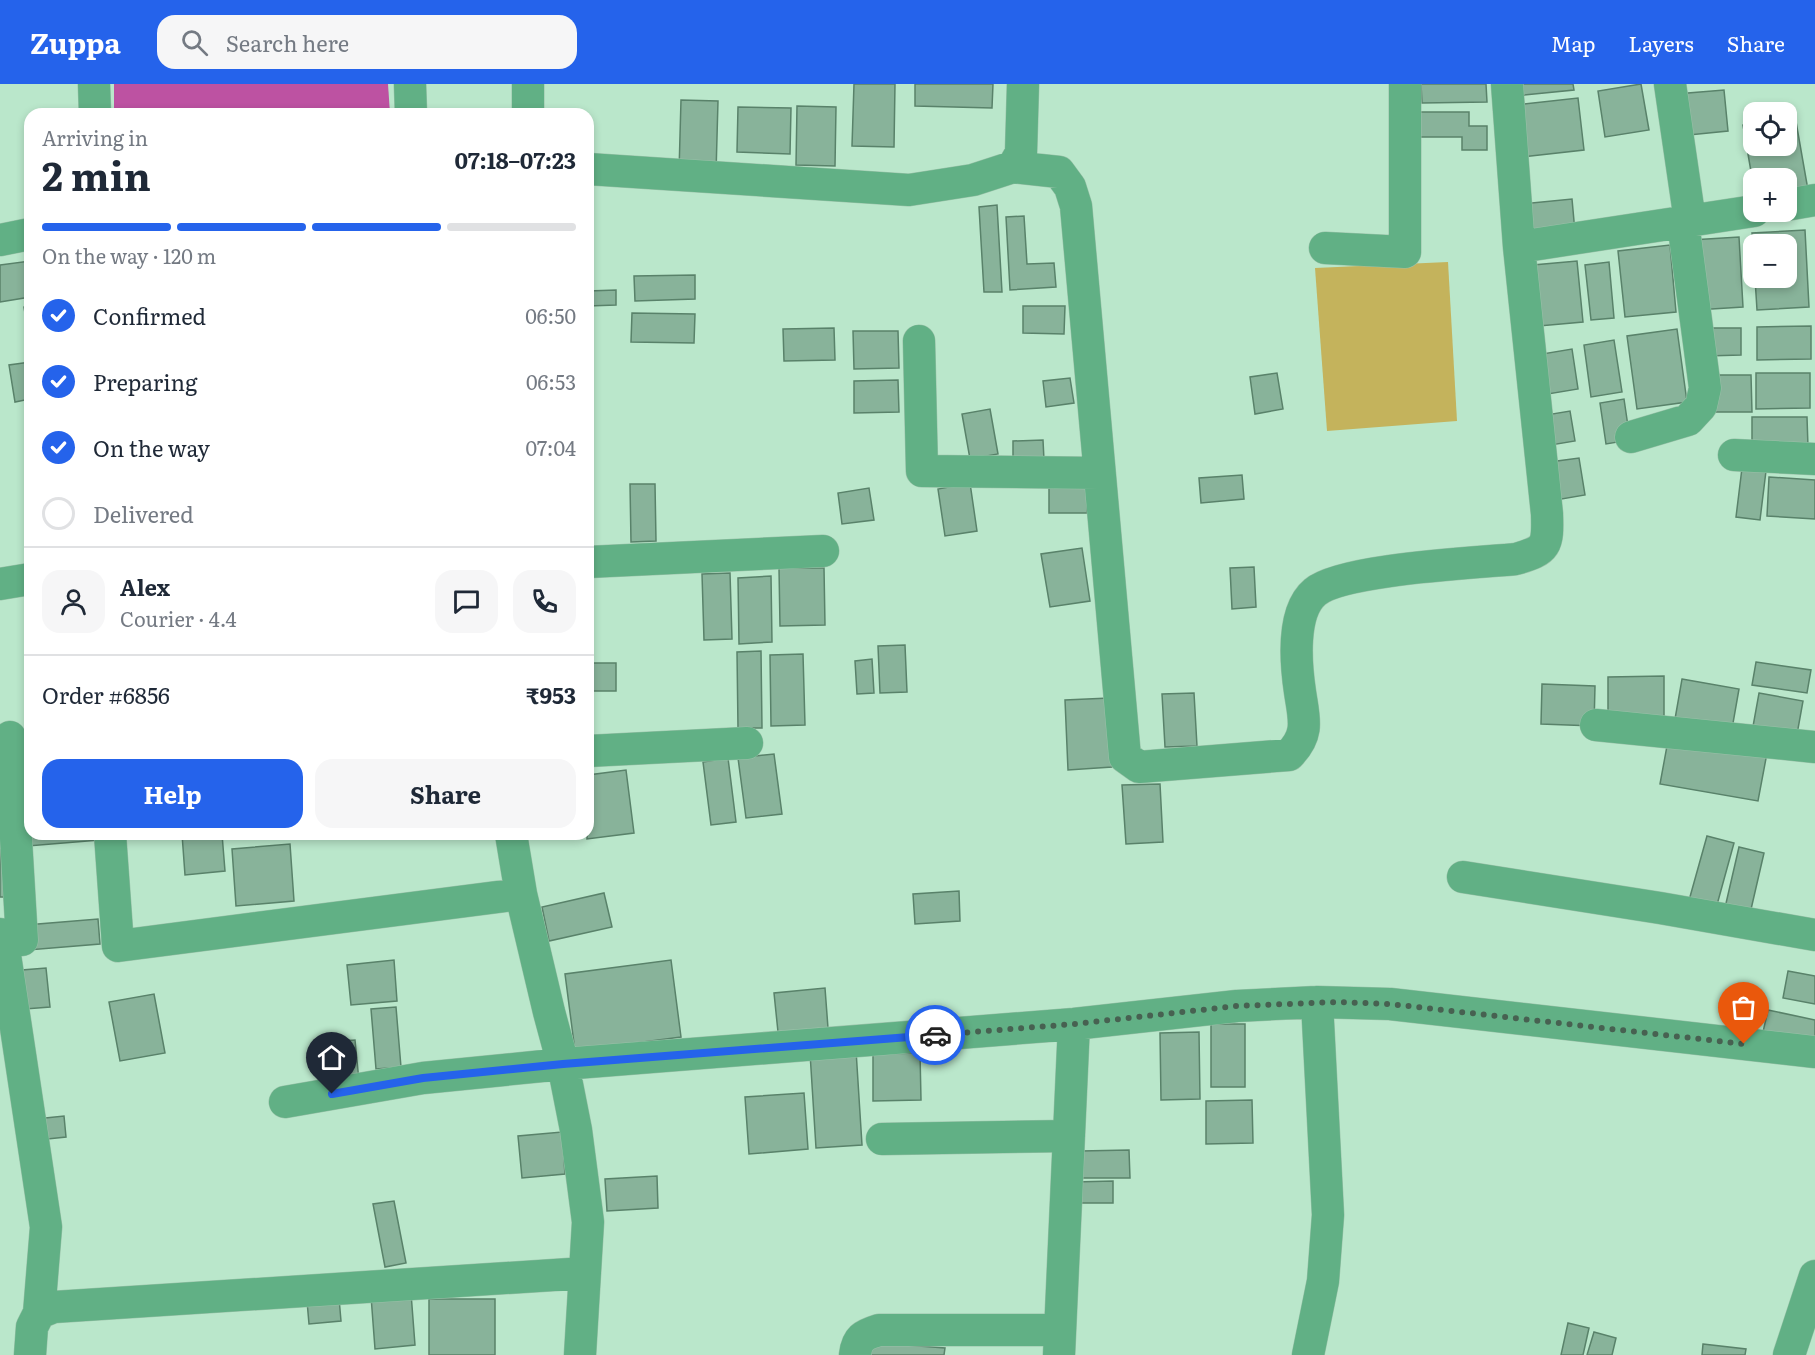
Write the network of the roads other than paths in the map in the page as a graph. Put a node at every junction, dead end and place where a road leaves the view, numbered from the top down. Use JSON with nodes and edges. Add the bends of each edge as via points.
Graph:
{"nodes":[{"id":1,"x":94,"y":84,"type":"edge"},
{"id":2,"x":410,"y":84,"type":"edge"},
{"id":3,"x":528,"y":84,"type":"edge"},
{"id":4,"x":1023,"y":84,"type":"edge"},
{"id":5,"x":1405,"y":84,"type":"edge"},
{"id":6,"x":1507,"y":84,"type":"edge"},
{"id":7,"x":1670,"y":84,"type":"edge"},
{"id":8,"x":95,"y":108,"type":"edge"},
{"id":9,"x":411,"y":108,"type":"edge"},
{"id":10,"x":528,"y":108,"type":"edge"},
{"id":11,"x":1013,"y":167,"type":"junction"},
{"id":12,"x":594,"y":169,"type":"edge"},
{"id":13,"x":1815,"y":200,"type":"edge"},
{"id":14,"x":1797,"y":203,"type":"edge"},
{"id":15,"x":1743,"y":213,"type":"edge"},
{"id":16,"x":1687,"y":221,"type":"junction"},
{"id":17,"x":24,"y":235,"type":"edge"},
{"id":18,"x":0,"y":240,"type":"edge"},
{"id":19,"x":1519,"y":247,"type":"junction"},
{"id":20,"x":1325,"y":248,"type":"dead end"},
{"id":21,"x":919,"y":341,"type":"dead end"},
{"id":22,"x":1631,"y":437,"type":"dead end"},
{"id":23,"x":1734,"y":454,"type":"dead end"},
{"id":24,"x":1815,"y":459,"type":"edge"},
{"id":25,"x":1099,"y":473,"type":"junction"},
{"id":26,"x":823,"y":551,"type":"dead end"},
{"id":27,"x":594,"y":562,"type":"edge"},
{"id":28,"x":24,"y":580,"type":"edge"},
{"id":29,"x":0,"y":584,"type":"edge"},
{"id":30,"x":1596,"y":725,"type":"dead end"},
{"id":31,"x":13,"y":736,"type":"edge"},
{"id":32,"x":747,"y":743,"type":"dead end"},
{"id":33,"x":1815,"y":747,"type":"edge"},
{"id":34,"x":594,"y":751,"type":"edge"},
{"id":35,"x":110,"y":840,"type":"edge"},
{"id":36,"x":512,"y":840,"type":"edge"},
{"id":37,"x":1463,"y":877,"type":"dead end"},
{"id":38,"x":521,"y":894,"type":"junction"},
{"id":39,"x":1,"y":934,"type":"edge"},
{"id":40,"x":1815,"y":935,"type":"edge"},
{"id":41,"x":1317,"y":1002,"type":"junction"},
{"id":42,"x":1074,"y":1024,"type":"junction"},
{"id":43,"x":1815,"y":1052,"type":"edge"},
{"id":44,"x":563,"y":1064,"type":"junction"},
{"id":45,"x":285,"y":1102,"type":"dead end"},
{"id":46,"x":1069,"y":1136,"type":"junction"},
{"id":47,"x":882,"y":1139,"type":"dead end"},
{"id":48,"x":585,"y":1273,"type":"junction"},
{"id":49,"x":1815,"y":1276,"type":"edge"},
{"id":50,"x":39,"y":1313,"type":"junction"},
{"id":51,"x":1060,"y":1342,"type":"edge"},
{"id":52,"x":1799,"y":1352,"type":"edge"},
{"id":53,"x":30,"y":1355,"type":"edge"},
{"id":54,"x":580,"y":1355,"type":"edge"},
{"id":55,"x":855,"y":1355,"type":"edge"},
{"id":56,"x":1308,"y":1355,"type":"edge"}],
"edges":[{"from":1,"to":8,"type":"street"},
{"from":2,"to":9,"type":"street"},
{"from":3,"to":10,"type":"street"},
{"from":4,"to":11,"type":"street","via":[[1021,153]]},
{"from":5,"to":20,"type":"street","via":[[1406,252]]},
{"from":6,"to":19,"type":"street"},
{"from":7,"to":16,"type":"street"},
{"from":11,"to":12,"type":"street","via":[[973,180],[909,190]]},
{"from":11,"to":25,"type":"street","via":[[1059,172],[1070,187],[1076,206]]},
{"from":13,"to":14,"type":"street"},
{"from":15,"to":16,"type":"street"},
{"from":16,"to":19,"type":"street"},
{"from":16,"to":22,"type":"street","via":[[1705,388],[1701,406],[1688,420]]},
{"from":17,"to":18,"type":"street"},
{"from":19,"to":25,"type":"street","via":[[1547,514],[1543,547],[1516,560],[1386,572],[1335,582],[1315,592],[1303,608],[1297,633],[1305,727],[1300,744],[1289,755],[1139,767],[1125,757]]},
{"from":21,"to":25,"type":"street","via":[[922,471]]},
{"from":23,"to":24,"type":"street"},
{"from":26,"to":27,"type":"street"},
{"from":28,"to":29,"type":"street"},
{"from":30,"to":33,"type":"street"},
{"from":31,"to":39,"type":"street","via":[[22,940]]},
{"from":32,"to":34,"type":"street"},
{"from":35,"to":38,"type":"street","via":[[118,946]]},
{"from":36,"to":38,"type":"street"},
{"from":37,"to":40,"type":"street"},
{"from":38,"to":44,"type":"street"},
{"from":39,"to":50,"type":"street","via":[[45,1227]]},
{"from":41,"to":42,"type":"street","via":[[1237,1006]]},
{"from":41,"to":43,"type":"street","via":[[1390,1004]]},
{"from":41,"to":56,"type":"street","via":[[1328,1215],[1323,1281]]},
{"from":42,"to":44,"type":"street"},
{"from":42,"to":46,"type":"street"},
{"from":44,"to":45,"type":"street","via":[[423,1078]]},
{"from":44,"to":48,"type":"street","via":[[588,1222]]},
{"from":46,"to":47,"type":"street"},
{"from":46,"to":51,"type":"street"},
{"from":48,"to":50,"type":"street","via":[[54,1307]]},
{"from":48,"to":54,"type":"street"},
{"from":49,"to":52,"type":"street"},
{"from":50,"to":53,"type":"street","via":[[32,1327]]},
{"from":51,"to":55,"type":"street","via":[[879,1330],[865,1334]]}]}
